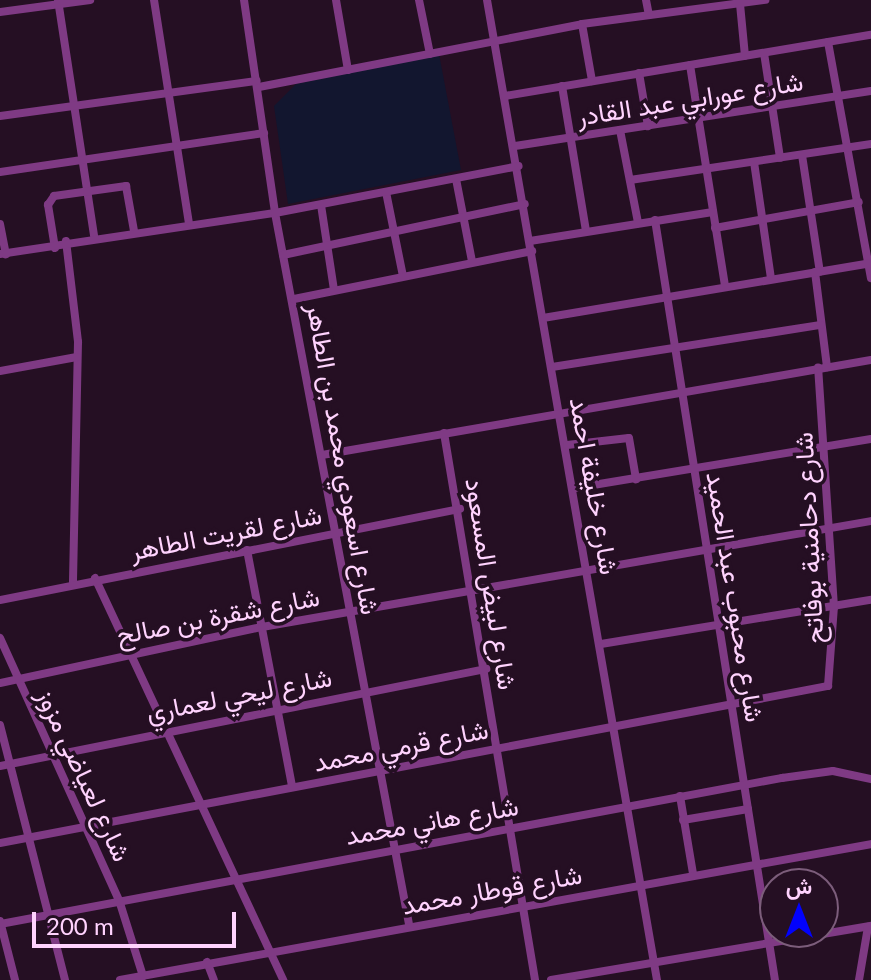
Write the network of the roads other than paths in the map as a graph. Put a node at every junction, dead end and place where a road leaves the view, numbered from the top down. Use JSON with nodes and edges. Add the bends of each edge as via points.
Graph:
{"nodes":[{"id":1,"x":90,"y":0,"type":"edge"},
{"id":2,"x":154,"y":0,"type":"edge"},
{"id":3,"x":244,"y":0,"type":"edge"},
{"id":4,"x":349,"y":0,"type":"edge"},
{"id":5,"x":419,"y":0,"type":"edge"},
{"id":6,"x":487,"y":0,"type":"edge"},
{"id":7,"x":646,"y":0,"type":"edge"},
{"id":8,"x":765,"y":0,"type":"edge"},
{"id":9,"x":336,"y":1,"type":"edge"},
{"id":10,"x":59,"y":2,"type":"edge"},
{"id":11,"x":725,"y":3,"type":"edge"},
{"id":12,"x":740,"y":4,"type":"junction"},
{"id":13,"x":0,"y":12,"type":"edge"},
{"id":14,"x":649,"y":15,"type":"junction"},
{"id":15,"x":582,"y":24,"type":"junction"},
{"id":16,"x":871,"y":35,"type":"edge"},
{"id":17,"x":493,"y":42,"type":"junction"},
{"id":18,"x":828,"y":42,"type":"junction"},
{"id":19,"x":764,"y":53,"type":"junction"},
{"id":20,"x":430,"y":54,"type":"junction"},
{"id":21,"x":745,"y":56,"type":"junction"},
{"id":22,"x":690,"y":65,"type":"junction"},
{"id":23,"x":348,"y":70,"type":"junction"},
{"id":24,"x":639,"y":73,"type":"junction"},
{"id":25,"x":592,"y":81,"type":"junction"},
{"id":26,"x":258,"y":84,"type":"junction"},
{"id":27,"x":562,"y":86,"type":"junction"},
{"id":28,"x":871,"y":91,"type":"edge"},
{"id":29,"x":168,"y":92,"type":"junction"},
{"id":30,"x":505,"y":96,"type":"junction"},
{"id":31,"x":838,"y":97,"type":"junction"},
{"id":32,"x":74,"y":105,"type":"junction"},
{"id":33,"x":772,"y":106,"type":"junction"},
{"id":34,"x":0,"y":116,"type":"edge"},
{"id":35,"x":698,"y":118,"type":"junction"},
{"id":36,"x":648,"y":126,"type":"junction"},
{"id":37,"x":620,"y":130,"type":"junction"},
{"id":38,"x":264,"y":133,"type":"junction"},
{"id":39,"x":571,"y":138,"type":"junction"},
{"id":40,"x":871,"y":144,"type":"edge"},
{"id":41,"x":515,"y":146,"type":"junction"},
{"id":42,"x":178,"y":147,"type":"junction"},
{"id":43,"x":848,"y":148,"type":"junction"},
{"id":44,"x":802,"y":155,"type":"junction"},
{"id":45,"x":780,"y":158,"type":"junction"},
{"id":46,"x":83,"y":160,"type":"junction"},
{"id":47,"x":754,"y":162,"type":"junction"},
{"id":48,"x":518,"y":166,"type":"junction"},
{"id":49,"x":707,"y":169,"type":"junction"},
{"id":50,"x":0,"y":172,"type":"edge"},
{"id":51,"x":456,"y":179,"type":"junction"},
{"id":52,"x":630,"y":180,"type":"junction"},
{"id":53,"x":87,"y":189,"type":"junction"},
{"id":54,"x":386,"y":192,"type":"junction"},
{"id":55,"x":859,"y":202,"type":"junction"},
{"id":56,"x":525,"y":204,"type":"junction"},
{"id":57,"x":321,"y":205,"type":"junction"},
{"id":58,"x":810,"y":210,"type":"junction"},
{"id":59,"x":713,"y":212,"type":"junction"},
{"id":60,"x":275,"y":213,"type":"junction"},
{"id":61,"x":463,"y":217,"type":"junction"},
{"id":62,"x":655,"y":220,"type":"junction"},
{"id":63,"x":762,"y":220,"type":"junction"},
{"id":64,"x":189,"y":223,"type":"junction"},
{"id":65,"x":638,"y":223,"type":"junction"},
{"id":66,"x":0,"y":224,"type":"edge"},
{"id":67,"x":715,"y":228,"type":"junction"},
{"id":68,"x":134,"y":231,"type":"junction"},
{"id":69,"x":393,"y":231,"type":"junction"},
{"id":70,"x":586,"y":231,"type":"junction"},
{"id":71,"x":94,"y":236,"type":"junction"},
{"id":72,"x":66,"y":241,"type":"junction"},
{"id":73,"x":530,"y":241,"type":"junction"},
{"id":74,"x":327,"y":244,"type":"junction"},
{"id":75,"x":55,"y":248,"type":"junction"},
{"id":76,"x":532,"y":251,"type":"junction"},
{"id":77,"x":3,"y":254,"type":"edge"},
{"id":78,"x":283,"y":255,"type":"junction"},
{"id":79,"x":472,"y":261,"type":"junction"},
{"id":80,"x":870,"y":263,"type":"edge"},
{"id":81,"x":817,"y":272,"type":"junction"},
{"id":82,"x":403,"y":276,"type":"junction"},
{"id":83,"x":771,"y":278,"type":"junction"},
{"id":84,"x":871,"y":278,"type":"edge"},
{"id":85,"x":725,"y":286,"type":"junction"},
{"id":86,"x":334,"y":290,"type":"junction"},
{"id":87,"x":666,"y":294,"type":"junction"},
{"id":88,"x":294,"y":299,"type":"junction"},
{"id":89,"x":543,"y":318,"type":"junction"},
{"id":90,"x":821,"y":325,"type":"junction"},
{"id":91,"x":674,"y":347,"type":"junction"},
{"id":92,"x":77,"y":357,"type":"junction"},
{"id":93,"x":871,"y":360,"type":"edge"},
{"id":94,"x":552,"y":367,"type":"junction"},
{"id":95,"x":822,"y":368,"type":"junction"},
{"id":96,"x":0,"y":371,"type":"edge"},
{"id":97,"x":681,"y":392,"type":"junction"},
{"id":98,"x":560,"y":410,"type":"junction"},
{"id":99,"x":444,"y":433,"type":"junction"},
{"id":100,"x":871,"y":439,"type":"edge"},
{"id":101,"x":567,"y":445,"type":"junction"},
{"id":102,"x":826,"y":447,"type":"junction"},
{"id":103,"x":322,"y":455,"type":"junction"},
{"id":104,"x":694,"y":469,"type":"junction"},
{"id":105,"x":636,"y":479,"type":"junction"},
{"id":106,"x":575,"y":488,"type":"junction"},
{"id":107,"x":460,"y":509,"type":"junction"},
{"id":108,"x":871,"y":521,"type":"edge"},
{"id":109,"x":831,"y":527,"type":"junction"},
{"id":110,"x":335,"y":532,"type":"junction"},
{"id":111,"x":247,"y":550,"type":"junction"},
{"id":112,"x":707,"y":550,"type":"junction"},
{"id":113,"x":590,"y":569,"type":"junction"},
{"id":114,"x":95,"y":578,"type":"junction"},
{"id":115,"x":73,"y":582,"type":"junction"},
{"id":116,"x":474,"y":591,"type":"junction"},
{"id":117,"x":0,"y":600,"type":"edge"},
{"id":118,"x":871,"y":600,"type":"edge"},
{"id":119,"x":834,"y":607,"type":"junction"},
{"id":120,"x":351,"y":611,"type":"junction"},
{"id":121,"x":719,"y":625,"type":"junction"},
{"id":122,"x":262,"y":627,"type":"junction"},
{"id":123,"x":0,"y":638,"type":"edge"},
{"id":124,"x":601,"y":644,"type":"junction"},
{"id":125,"x":129,"y":653,"type":"junction"},
{"id":126,"x":486,"y":669,"type":"junction"},
{"id":127,"x":17,"y":679,"type":"junction"},
{"id":128,"x":0,"y":683,"type":"edge"},
{"id":129,"x":810,"y":691,"type":"joint"},
{"id":130,"x":363,"y":692,"type":"junction"},
{"id":131,"x":732,"y":705,"type":"junction"},
{"id":132,"x":277,"y":707,"type":"junction"},
{"id":133,"x":0,"y":725,"type":"edge"},
{"id":134,"x":616,"y":726,"type":"junction"},
{"id":135,"x":164,"y":729,"type":"junction"},
{"id":136,"x":497,"y":748,"type":"junction"},
{"id":137,"x":50,"y":756,"type":"junction"},
{"id":138,"x":5,"y":765,"type":"edge"},
{"id":139,"x":378,"y":771,"type":"junction"},
{"id":140,"x":871,"y":779,"type":"edge"},
{"id":141,"x":745,"y":785,"type":"junction"},
{"id":142,"x":292,"y":787,"type":"junction"},
{"id":143,"x":680,"y":796,"type":"junction"},
{"id":144,"x":199,"y":803,"type":"junction"},
{"id":145,"x":627,"y":805,"type":"junction"},
{"id":146,"x":748,"y":809,"type":"junction"},
{"id":147,"x":683,"y":820,"type":"junction"},
{"id":148,"x":87,"y":825,"type":"junction"},
{"id":149,"x":508,"y":827,"type":"junction"},
{"id":150,"x":29,"y":838,"type":"junction"},
{"id":151,"x":0,"y":843,"type":"edge"},
{"id":152,"x":871,"y":844,"type":"edge"},
{"id":153,"x":393,"y":847,"type":"junction"},
{"id":154,"x":756,"y":863,"type":"junction"},
{"id":155,"x":693,"y":874,"type":"junction"},
{"id":156,"x":233,"y":878,"type":"junction"},
{"id":157,"x":759,"y":880,"type":"edge"},
{"id":158,"x":640,"y":884,"type":"junction"},
{"id":159,"x":119,"y":900,"type":"junction"},
{"id":160,"x":522,"y":906,"type":"junction"},
{"id":161,"x":48,"y":917,"type":"junction"},
{"id":162,"x":0,"y":923,"type":"edge"},
{"id":163,"x":409,"y":924,"type":"junction"},
{"id":164,"x":870,"y":927,"type":"edge"},
{"id":165,"x":839,"y":932,"type":"edge"},
{"id":166,"x":759,"y":946,"type":"edge"},
{"id":167,"x":771,"y":948,"type":"edge"},
{"id":168,"x":268,"y":952,"type":"junction"},
{"id":169,"x":207,"y":962,"type":"junction"},
{"id":170,"x":654,"y":964,"type":"junction"},
{"id":171,"x":143,"y":976,"type":"junction"},
{"id":172,"x":164,"y":976,"type":"edge"},
{"id":173,"x":15,"y":980,"type":"edge"},
{"id":174,"x":65,"y":980,"type":"edge"},
{"id":175,"x":121,"y":980,"type":"edge"},
{"id":176,"x":214,"y":980,"type":"edge"},
{"id":177,"x":283,"y":980,"type":"edge"},
{"id":178,"x":535,"y":980,"type":"edge"},
{"id":179,"x":551,"y":980,"type":"edge"},
{"id":180,"x":657,"y":980,"type":"edge"},
{"id":181,"x":775,"y":980,"type":"edge"},
{"id":182,"x":859,"y":980,"type":"edge"}],
"edges":[{"from":1,"to":10,"type":"street"},
{"from":2,"to":29,"type":"street"},
{"from":3,"to":26,"type":"street","name":"شارع اسعودي محمد بن الطاهر"},
{"from":4,"to":9,"type":"street"},
{"from":5,"to":20,"type":"street"},
{"from":6,"to":17,"type":"street","name":"شارع خليفة احمد"},
{"from":7,"to":14,"type":"street"},
{"from":8,"to":12,"type":"street"},
{"from":9,"to":23,"type":"street"},
{"from":10,"to":13,"type":"street"},
{"from":10,"to":32,"type":"street"},
{"from":11,"to":12,"type":"street"},
{"from":11,"to":14,"type":"street"},
{"from":12,"to":21,"type":"street"},
{"from":14,"to":15,"type":"street"},
{"from":15,"to":17,"type":"street"},
{"from":15,"to":25,"type":"street"},
{"from":16,"to":18,"type":"street"},
{"from":17,"to":20,"type":"street"},
{"from":17,"to":30,"type":"street","name":"شارع خليفة احمد"},
{"from":18,"to":19,"type":"street"},
{"from":18,"to":31,"type":"street"},
{"from":19,"to":21,"type":"street"},
{"from":19,"to":33,"type":"street"},
{"from":20,"to":23,"type":"street"},
{"from":21,"to":22,"type":"street"},
{"from":22,"to":24,"type":"street"},
{"from":22,"to":35,"type":"street"},
{"from":23,"to":26,"type":"street"},
{"from":24,"to":25,"type":"street"},
{"from":24,"to":36,"type":"street"},
{"from":25,"to":27,"type":"street"},
{"from":26,"to":29,"type":"street"},
{"from":26,"to":38,"type":"street","name":"شارع اسعودي محمد بن الطاهر"},
{"from":27,"to":30,"type":"street"},
{"from":27,"to":39,"type":"street"},
{"from":28,"to":31,"type":"street","name":"شارع عورابي عبد القادر"},
{"from":29,"to":32,"type":"street"},
{"from":29,"to":42,"type":"street"},
{"from":30,"to":41,"type":"street","name":"شارع خليفة احمد"},
{"from":31,"to":33,"type":"street","name":"شارع عورابي عبد القادر"},
{"from":31,"to":43,"type":"street"},
{"from":32,"to":34,"type":"street"},
{"from":32,"to":46,"type":"street"},
{"from":33,"to":35,"type":"street","name":"شارع عورابي عبد القادر"},
{"from":33,"to":45,"type":"street"},
{"from":35,"to":36,"type":"street","name":"شارع عورابي عبد القادر"},
{"from":35,"to":49,"type":"street"},
{"from":36,"to":37,"type":"street","name":"شارع عورابي عبد القادر"},
{"from":37,"to":39,"type":"street","name":"شارع عورابي عبد القادر"},
{"from":37,"to":52,"type":"street"},
{"from":38,"to":42,"type":"street"},
{"from":38,"to":60,"type":"street","name":"شارع اسعودي محمد بن الطاهر"},
{"from":39,"to":41,"type":"street","name":"شارع عورابي عبد القادر"},
{"from":39,"to":70,"type":"street"},
{"from":40,"to":43,"type":"street"},
{"from":41,"to":48,"type":"street","name":"شارع خليفة احمد"},
{"from":42,"to":46,"type":"street"},
{"from":42,"to":64,"type":"street"},
{"from":43,"to":44,"type":"street"},
{"from":43,"to":55,"type":"street"},
{"from":44,"to":45,"type":"street"},
{"from":44,"to":58,"type":"street","name":"شارع دحامنية بوفاتح"},
{"from":45,"to":47,"type":"street"},
{"from":46,"to":50,"type":"street"},
{"from":46,"to":53,"type":"street"},
{"from":47,"to":49,"type":"street"},
{"from":47,"to":63,"type":"street"},
{"from":48,"to":51,"type":"street"},
{"from":48,"to":56,"type":"street","name":"شارع خليفة احمد"},
{"from":49,"to":52,"type":"street"},
{"from":49,"to":59,"type":"street"},
{"from":51,"to":54,"type":"street"},
{"from":51,"to":61,"type":"street"},
{"from":52,"to":65,"type":"street"},
{"from":53,"to":68,"type":"street","via":[[126,186]]},
{"from":53,"to":71,"type":"street"},
{"from":53,"to":75,"type":"street","via":[[48,201]]},
{"from":54,"to":57,"type":"street"},
{"from":54,"to":69,"type":"street"},
{"from":55,"to":58,"type":"street"},
{"from":55,"to":80,"type":"street"},
{"from":56,"to":61,"type":"street"},
{"from":56,"to":73,"type":"street","name":"شارع خليفة احمد"},
{"from":57,"to":60,"type":"street"},
{"from":57,"to":74,"type":"street"},
{"from":58,"to":63,"type":"street"},
{"from":58,"to":81,"type":"street","name":"شارع دحامنية بوفاتح"},
{"from":59,"to":62,"type":"street"},
{"from":59,"to":67,"type":"street"},
{"from":60,"to":64,"type":"street"},
{"from":60,"to":78,"type":"street","name":"شارع اسعودي محمد بن الطاهر"},
{"from":61,"to":69,"type":"street"},
{"from":61,"to":79,"type":"street"},
{"from":62,"to":65,"type":"street"},
{"from":62,"to":87,"type":"street","name":"شارع محبوب عبد الحميد"},
{"from":63,"to":67,"type":"street"},
{"from":63,"to":83,"type":"street"},
{"from":64,"to":68,"type":"street"},
{"from":65,"to":70,"type":"street"},
{"from":66,"to":77,"type":"street"},
{"from":67,"to":85,"type":"street"},
{"from":68,"to":71,"type":"street"},
{"from":69,"to":74,"type":"street"},
{"from":69,"to":82,"type":"street"},
{"from":70,"to":73,"type":"street"},
{"from":71,"to":72,"type":"street"},
{"from":72,"to":75,"type":"street"},
{"from":72,"to":92,"type":"street"},
{"from":73,"to":76,"type":"street","name":"شارع خليفة احمد"},
{"from":74,"to":78,"type":"street"},
{"from":74,"to":86,"type":"street"},
{"from":75,"to":77,"type":"street"},
{"from":76,"to":79,"type":"street"},
{"from":76,"to":89,"type":"street","name":"شارع خليفة احمد"},
{"from":78,"to":88,"type":"street","name":"شارع اسعودي محمد بن الطاهر"},
{"from":79,"to":82,"type":"street"},
{"from":80,"to":81,"type":"street"},
{"from":80,"to":84,"type":"street"},
{"from":81,"to":83,"type":"street"},
{"from":81,"to":90,"type":"street","name":"شارع دحامنية بوفاتح"},
{"from":82,"to":86,"type":"street"},
{"from":83,"to":85,"type":"street"},
{"from":85,"to":87,"type":"street"},
{"from":86,"to":88,"type":"street"},
{"from":87,"to":89,"type":"street"},
{"from":87,"to":91,"type":"street","name":"شارع محبوب عبد الحميد"},
{"from":88,"to":103,"type":"street","name":"شارع اسعودي محمد بن الطاهر"},
{"from":89,"to":94,"type":"street","name":"شارع خليفة احمد"},
{"from":90,"to":91,"type":"street"},
{"from":90,"to":95,"type":"street","name":"شارع دحامنية بوفاتح"},
{"from":91,"to":94,"type":"street"},
{"from":91,"to":97,"type":"street","name":"شارع محبوب عبد الحميد"},
{"from":92,"to":96,"type":"street"},
{"from":92,"to":115,"type":"street"},
{"from":93,"to":95,"type":"street"},
{"from":94,"to":98,"type":"street","name":"شارع خليفة احمد"},
{"from":95,"to":97,"type":"street"},
{"from":95,"to":102,"type":"street","name":"شارع دحامنية بوفاتح"},
{"from":97,"to":98,"type":"street"},
{"from":97,"to":104,"type":"street","name":"شارع محبوب عبد الحميد"},
{"from":98,"to":99,"type":"street"},
{"from":98,"to":101,"type":"street","name":"شارع خليفة احمد"},
{"from":99,"to":103,"type":"street"},
{"from":99,"to":107,"type":"street","name":"شارع لبيض المسعود"},
{"from":100,"to":102,"type":"street"},
{"from":101,"to":105,"type":"street","via":[[630,438]]},
{"from":101,"to":106,"type":"street","name":"شارع خليفة احمد"},
{"from":102,"to":104,"type":"street"},
{"from":102,"to":109,"type":"street","name":"شارع دحامنية بوفاتح"},
{"from":103,"to":110,"type":"street","name":"شارع اسعودي محمد بن الطاهر"},
{"from":104,"to":105,"type":"street"},
{"from":104,"to":112,"type":"street","name":"شارع محبوب عبد الحميد"},
{"from":105,"to":106,"type":"street"},
{"from":106,"to":113,"type":"street","name":"شارع خليفة احمد"},
{"from":107,"to":110,"type":"street","name":"شارع لقريت الطاهر"},
{"from":107,"to":116,"type":"street","name":"شارع لبيض المسعود"},
{"from":108,"to":109,"type":"street","name":"شارع شقرة بن صالح"},
{"from":109,"to":112,"type":"street","name":"شارع شقرة بن صالح"},
{"from":109,"to":119,"type":"street","name":"شارع دحامنية بوفاتح"},
{"from":110,"to":111,"type":"street","name":"شارع لقريت الطاهر"},
{"from":110,"to":120,"type":"street","name":"شارع اسعودي محمد بن الطاهر"},
{"from":111,"to":114,"type":"street","name":"شارع لقريت الطاهر"},
{"from":111,"to":122,"type":"street"},
{"from":112,"to":113,"type":"street","name":"شارع شقرة بن صالح"},
{"from":112,"to":121,"type":"street","name":"شارع محبوب عبد الحميد"},
{"from":113,"to":116,"type":"street","name":"شارع شقرة بن صالح"},
{"from":113,"to":124,"type":"street","name":"شارع خليفة احمد"},
{"from":114,"to":115,"type":"street","name":"شارع لقريت الطاهر"},
{"from":114,"to":125,"type":"street"},
{"from":115,"to":117,"type":"street","name":"شارع لقريت الطاهر"},
{"from":116,"to":120,"type":"street","name":"شارع شقرة بن صالح"},
{"from":116,"to":126,"type":"street","name":"شارع لبيض المسعود"},
{"from":118,"to":119,"type":"street"},
{"from":119,"to":121,"type":"street"},
{"from":119,"to":129,"type":"street","name":"شارع دحامنية بوفاتح","via":[[833,678]]},
{"from":120,"to":122,"type":"street","name":"شارع شقرة بن صالح"},
{"from":120,"to":130,"type":"street","name":"شارع اسعودي محمد بن الطاهر"},
{"from":121,"to":124,"type":"street"},
{"from":121,"to":131,"type":"street","name":"شارع محبوب عبد الحميد"},
{"from":122,"to":125,"type":"street","name":"شارع شقرة بن صالح"},
{"from":122,"to":132,"type":"street"},
{"from":123,"to":127,"type":"street","name":"شارع لعياضي مزوز"},
{"from":124,"to":134,"type":"street","name":"شارع خليفة احمد"},
{"from":125,"to":127,"type":"street","name":"شارع شقرة بن صالح"},
{"from":125,"to":135,"type":"street"},
{"from":126,"to":130,"type":"street","name":"شارع ليحي لعماري"},
{"from":126,"to":136,"type":"street","name":"شارع لبيض المسعود"},
{"from":127,"to":128,"type":"street","name":"شارع شقرة بن صالح"},
{"from":127,"to":137,"type":"street","name":"شارع لعياضي مزوز"},
{"from":129,"to":131,"type":"street","name":"شارع قرمي محمد"},
{"from":130,"to":132,"type":"street","name":"شارع ليحي لعماري"},
{"from":130,"to":139,"type":"street","name":"شارع اسعودي محمد بن الطاهر"},
{"from":131,"to":134,"type":"street","name":"شارع قرمي محمد"},
{"from":131,"to":141,"type":"street","name":"شارع محبوب عبد الحميد"},
{"from":132,"to":135,"type":"street","name":"شارع ليحي لعماري"},
{"from":132,"to":142,"type":"street"},
{"from":133,"to":138,"type":"street"},
{"from":134,"to":136,"type":"street","name":"شارع قرمي محمد"},
{"from":134,"to":145,"type":"street","name":"شارع خليفة احمد"},
{"from":135,"to":137,"type":"street","name":"شارع ليحي لعماري"},
{"from":135,"to":144,"type":"street"},
{"from":136,"to":139,"type":"street","name":"شارع قرمي محمد"},
{"from":136,"to":149,"type":"street","name":"شارع لبيض المسعود"},
{"from":137,"to":138,"type":"street","name":"شارع ليحي لعماري"},
{"from":137,"to":148,"type":"street","name":"شارع لعياضي مزوز"},
{"from":138,"to":150,"type":"street"},
{"from":139,"to":142,"type":"street","name":"شارع قرمي محمد"},
{"from":139,"to":153,"type":"street","name":"شارع اسعودي محمد بن الطاهر"},
{"from":140,"to":141,"type":"street","name":"شارع هاني محمد","via":[[823,771]]},
{"from":141,"to":143,"type":"street","name":"شارع هاني محمد"},
{"from":141,"to":146,"type":"street","name":"شارع محبوب عبد الحميد"},
{"from":142,"to":144,"type":"street","name":"شارع قرمي محمد"},
{"from":143,"to":145,"type":"street","name":"شارع هاني محمد"},
{"from":143,"to":147,"type":"street"},
{"from":144,"to":148,"type":"street","name":"شارع قرمي محمد"},
{"from":144,"to":156,"type":"street"},
{"from":145,"to":149,"type":"street","name":"شارع هاني محمد"},
{"from":145,"to":158,"type":"street","name":"شارع خليفة احمد"},
{"from":146,"to":147,"type":"street"},
{"from":146,"to":154,"type":"street","name":"شارع محبوب عبد الحميد"},
{"from":147,"to":155,"type":"street"},
{"from":148,"to":150,"type":"street","name":"شارع قرمي محمد"},
{"from":148,"to":159,"type":"street","name":"شارع لعياضي مزوز"},
{"from":149,"to":153,"type":"street","name":"شارع هاني محمد"},
{"from":149,"to":160,"type":"street","name":"شارع لبيض المسعود"},
{"from":150,"to":151,"type":"street","name":"شارع قرمي محمد"},
{"from":150,"to":161,"type":"street"},
{"from":152,"to":154,"type":"street","name":"شارع قوطار محمد"},
{"from":153,"to":156,"type":"street","name":"شارع هاني محمد"},
{"from":153,"to":163,"type":"street","name":"شارع اسعودي محمد بن الطاهر"},
{"from":154,"to":155,"type":"street","name":"شارع قوطار محمد"},
{"from":154,"to":157,"type":"street","name":"شارع محبوب عبد الحميد"},
{"from":155,"to":158,"type":"street","name":"شارع قوطار محمد"},
{"from":156,"to":159,"type":"street","name":"شارع هاني محمد"},
{"from":156,"to":168,"type":"street"},
{"from":158,"to":160,"type":"street","name":"شارع قوطار محمد"},
{"from":158,"to":170,"type":"street","name":"شارع خليفة احمد"},
{"from":159,"to":161,"type":"street","name":"شارع هاني محمد"},
{"from":159,"to":171,"type":"street","name":"شارع لعياضي مزوز"},
{"from":160,"to":163,"type":"street","name":"شارع قوطار محمد"},
{"from":160,"to":178,"type":"street","name":"شارع لبيض المسعود"},
{"from":161,"to":162,"type":"street","name":"شارع هاني محمد"},
{"from":161,"to":174,"type":"street"},
{"from":162,"to":173,"type":"street"},
{"from":163,"to":168,"type":"street","name":"شارع قوطار محمد"},
{"from":164,"to":165,"type":"street"},
{"from":164,"to":182,"type":"street"},
{"from":166,"to":170,"type":"street"},
{"from":167,"to":181,"type":"street","name":"شارع محبوب عبد الحميد"},
{"from":168,"to":169,"type":"street","name":"شارع قوطار محمد"},
{"from":168,"to":177,"type":"street"},
{"from":169,"to":172,"type":"street","name":"شارع قوطار محمد"},
{"from":169,"to":176,"type":"street"},
{"from":170,"to":179,"type":"street"},
{"from":170,"to":180,"type":"street","name":"شارع خليفة احمد"},
{"from":171,"to":172,"type":"street","name":"شارع قوطار محمد"},
{"from":171,"to":175,"type":"street","name":"شارع قوطار محمد"}]}
